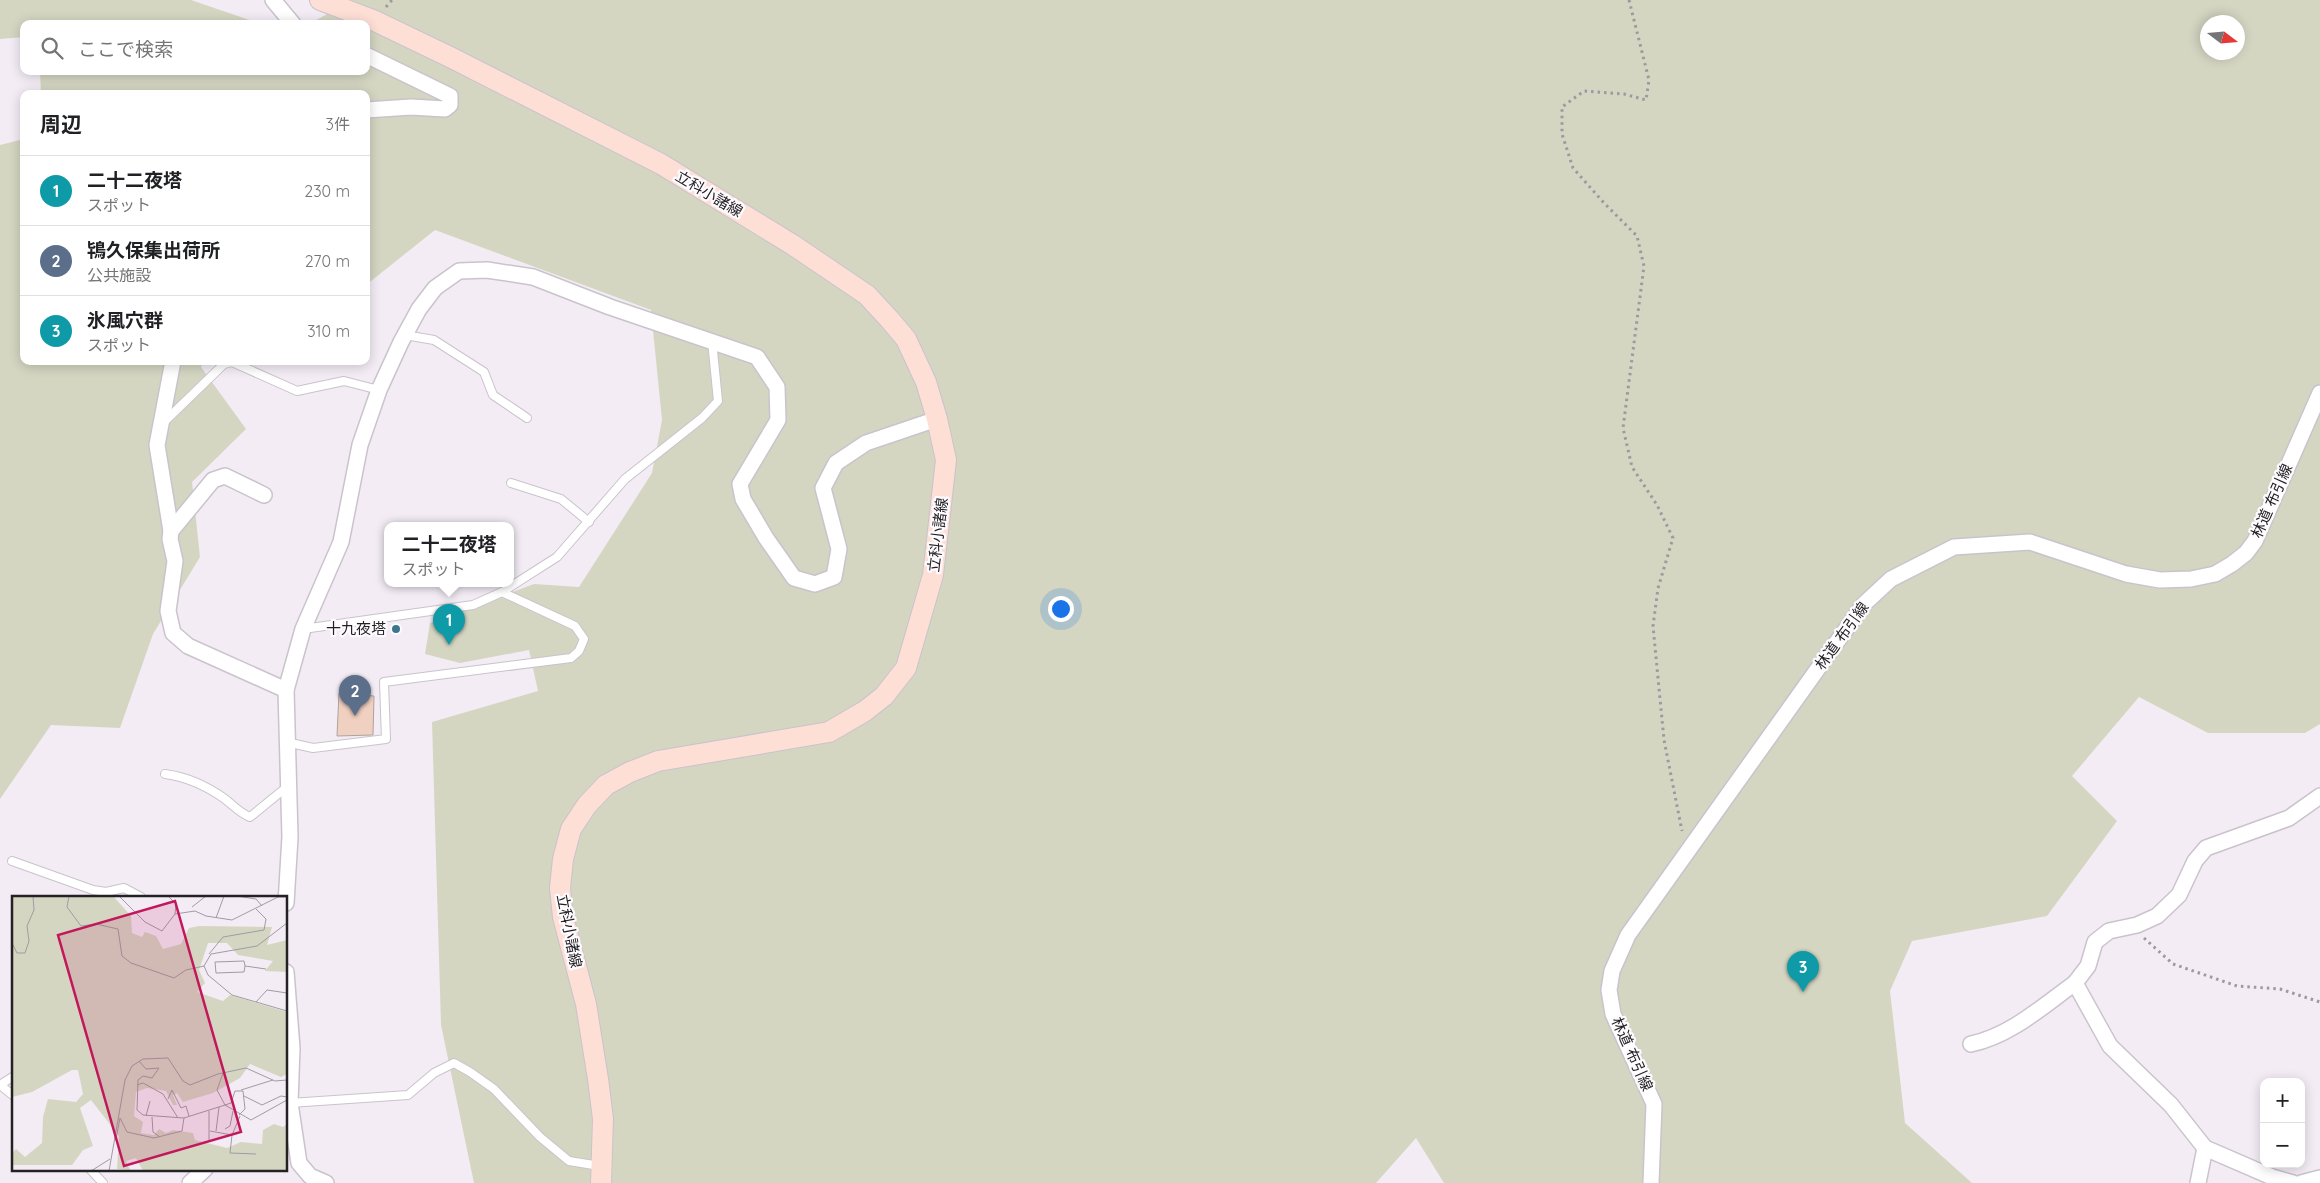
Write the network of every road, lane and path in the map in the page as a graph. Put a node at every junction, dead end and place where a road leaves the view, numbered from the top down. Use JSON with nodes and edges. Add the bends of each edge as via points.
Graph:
{"nodes":[{"id":1,"x":273,"y":0,"type":"edge"},
{"id":2,"x":320,"y":0,"type":"edge"},
{"id":3,"x":1629,"y":0,"type":"edge"},
{"id":4,"x":290,"y":20,"type":"edge"},
{"id":5,"x":370,"y":57,"type":"edge"},
{"id":6,"x":370,"y":110,"type":"edge"},
{"id":7,"x":404,"y":335,"type":"junction"},
{"id":8,"x":712,"y":340,"type":"junction"},
{"id":9,"x":172,"y":365,"type":"edge"},
{"id":10,"x":223,"y":365,"type":"edge"},
{"id":11,"x":239,"y":365,"type":"edge"},
{"id":12,"x":379,"y":390,"type":"junction"},
{"id":13,"x":2320,"y":393,"type":"edge"},
{"id":14,"x":527,"y":418,"type":"dead end"},
{"id":15,"x":937,"y":419,"type":"junction"},
{"id":16,"x":160,"y":425,"type":"junction"},
{"id":17,"x":511,"y":483,"type":"dead end"},
{"id":18,"x":264,"y":495,"type":"dead end"},
{"id":19,"x":589,"y":522,"type":"junction"},
{"id":20,"x":171,"y":531,"type":"junction"},
{"id":21,"x":514,"y":584,"type":"edge"},
{"id":22,"x":510,"y":587,"type":"edge"},
{"id":23,"x":502,"y":592,"type":"junction"},
{"id":24,"x":303,"y":629,"type":"junction"},
{"id":25,"x":286,"y":690,"type":"junction"},
{"id":26,"x":286,"y":742,"type":"junction"},
{"id":27,"x":165,"y":774,"type":"dead end"},
{"id":28,"x":288,"y":786,"type":"junction"},
{"id":29,"x":2320,"y":796,"type":"edge"},
{"id":30,"x":1687,"y":853,"type":"junction"},
{"id":31,"x":12,"y":861,"type":"dead end"},
{"id":32,"x":93,"y":890,"type":"junction"},
{"id":33,"x":88,"y":896,"type":"edge"},
{"id":34,"x":139,"y":896,"type":"edge"},
{"id":35,"x":286,"y":896,"type":"edge"},
{"id":36,"x":2131,"y":926,"type":"junction"},
{"id":37,"x":2075,"y":983,"type":"junction"},
{"id":38,"x":2320,"y":1002,"type":"edge"},
{"id":39,"x":288,"y":1019,"type":"edge"},
{"id":40,"x":289,"y":1042,"type":"edge"},
{"id":41,"x":1971,"y":1044,"type":"dead end"},
{"id":42,"x":12,"y":1077,"type":"edge"},
{"id":43,"x":0,"y":1085,"type":"edge"},
{"id":44,"x":12,"y":1094,"type":"edge"},
{"id":45,"x":288,"y":1104,"type":"edge"},
{"id":46,"x":2205,"y":1148,"type":"junction"},
{"id":47,"x":91,"y":1170,"type":"edge"},
{"id":48,"x":204,"y":1170,"type":"edge"},
{"id":49,"x":601,"y":1174,"type":"edge"},
{"id":50,"x":2320,"y":1178,"type":"edge"},
{"id":51,"x":103,"y":1183,"type":"edge"},
{"id":52,"x":190,"y":1183,"type":"edge"},
{"id":53,"x":326,"y":1183,"type":"edge"},
{"id":54,"x":1651,"y":1183,"type":"edge"},
{"id":55,"x":2198,"y":1183,"type":"edge"},
{"id":56,"x":2293,"y":1183,"type":"edge"},
{"id":57,"x":2301,"y":1183,"type":"edge"}],
"edges":[{"from":1,"to":4,"type":"street"},
{"from":2,"to":15,"type":"main road","name":"立科小諸線","via":[[372,20],[452,58],[653,160],[793,244],[867,295],[906,339],[926,382]]},
{"from":3,"to":30,"type":"path","via":[[1649,80],[1646,100],[1584,90],[1562,106],[1562,134],[1574,168],[1637,236],[1644,266],[1623,428],[1632,468],[1657,505],[1673,538],[1658,588],[1653,626],[1664,740]]},
{"from":5,"to":6,"type":"street","via":[[450,96],[450,105],[446,109]]},
{"from":7,"to":8,"type":"street","via":[[435,288],[459,272],[487,270],[533,277],[610,307]]},
{"from":7,"to":12,"type":"street"},
{"from":7,"to":14,"type":"lane","via":[[434,340],[484,372],[493,395]]},
{"from":8,"to":15,"type":"street","via":[[757,357],[777,387],[778,420],[740,484],[743,499],[794,578],[815,584],[834,577],[839,549],[823,488],[836,463],[866,443]]},
{"from":8,"to":19,"type":"lane","via":[[718,401],[702,418],[625,479]]},
{"from":9,"to":16,"type":"street"},
{"from":10,"to":16,"type":"lane"},
{"from":11,"to":12,"type":"lane","via":[[297,391],[344,381]]},
{"from":12,"to":24,"type":"street","via":[[360,445],[341,542]]},
{"from":13,"to":30,"type":"street","name":"林道 布引線","via":[[2255,541],[2239,559],[2215,574],[2160,580],[2126,574],[2030,542],[1954,546],[1890,579],[1864,604]]},
{"from":15,"to":49,"type":"main road","name":"立科小諸線","via":[[946,460],[933,575],[906,668],[884,696],[829,732],[658,761],[630,772],[606,785],[587,805],[571,830],[560,888],[563,917],[593,1040],[603,1119]]},
{"from":16,"to":20,"type":"street","via":[[157,445]]},
{"from":17,"to":19,"type":"lane","via":[[561,499]]},
{"from":18,"to":20,"type":"street","via":[[225,476],[213,480]]},
{"from":19,"to":21,"type":"lane","via":[[557,557]]},
{"from":20,"to":25,"type":"street","via":[[175,562],[168,611],[172,633],[188,646]]},
{"from":22,"to":23,"type":"lane"},
{"from":23,"to":24,"type":"lane","via":[[473,604]]},
{"from":23,"to":26,"type":"lane","via":[[575,626],[584,639],[579,651],[572,658],[384,682],[386,739],[313,748]]},
{"from":24,"to":25,"type":"street"},
{"from":25,"to":26,"type":"street"},
{"from":26,"to":28,"type":"street"},
{"from":27,"to":28,"type":"lane","via":[[183,777],[214,791],[250,817]]},
{"from":28,"to":35,"type":"street","via":[[290,837]]},
{"from":29,"to":36,"type":"street","via":[[2289,818],[2206,848],[2195,861],[2179,895],[2157,916]]},
{"from":30,"to":54,"type":"street","name":"林道 布引線","via":[[1628,935],[1612,971],[1609,990],[1613,1014],[1654,1104]]},
{"from":31,"to":32,"type":"lane"},
{"from":32,"to":33,"type":"lane"},
{"from":32,"to":34,"type":"lane","via":[[106,892],[124,888]]},
{"from":36,"to":37,"type":"street","via":[[2108,931],[2095,942],[2088,966]]},
{"from":36,"to":38,"type":"path","via":[[2172,964],[2237,986],[2280,988]]},
{"from":37,"to":41,"type":"street","via":[[2017,1024]]},
{"from":37,"to":46,"type":"street","via":[[2110,1046],[2171,1105]]},
{"from":39,"to":40,"type":"street"},
{"from":40,"to":45,"type":"street"},
{"from":42,"to":43,"type":"lane"},
{"from":43,"to":44,"type":"lane"},
{"from":45,"to":49,"type":"lane","via":[[408,1095],[434,1073],[454,1063],[494,1089],[569,1162]]},
{"from":45,"to":53,"type":"street","via":[[299,1164],[310,1176]]},
{"from":46,"to":55,"type":"street"},
{"from":46,"to":56,"type":"street"},
{"from":47,"to":51,"type":"lane"},
{"from":48,"to":52,"type":"street"},
{"from":50,"to":57,"type":"street"}]}
